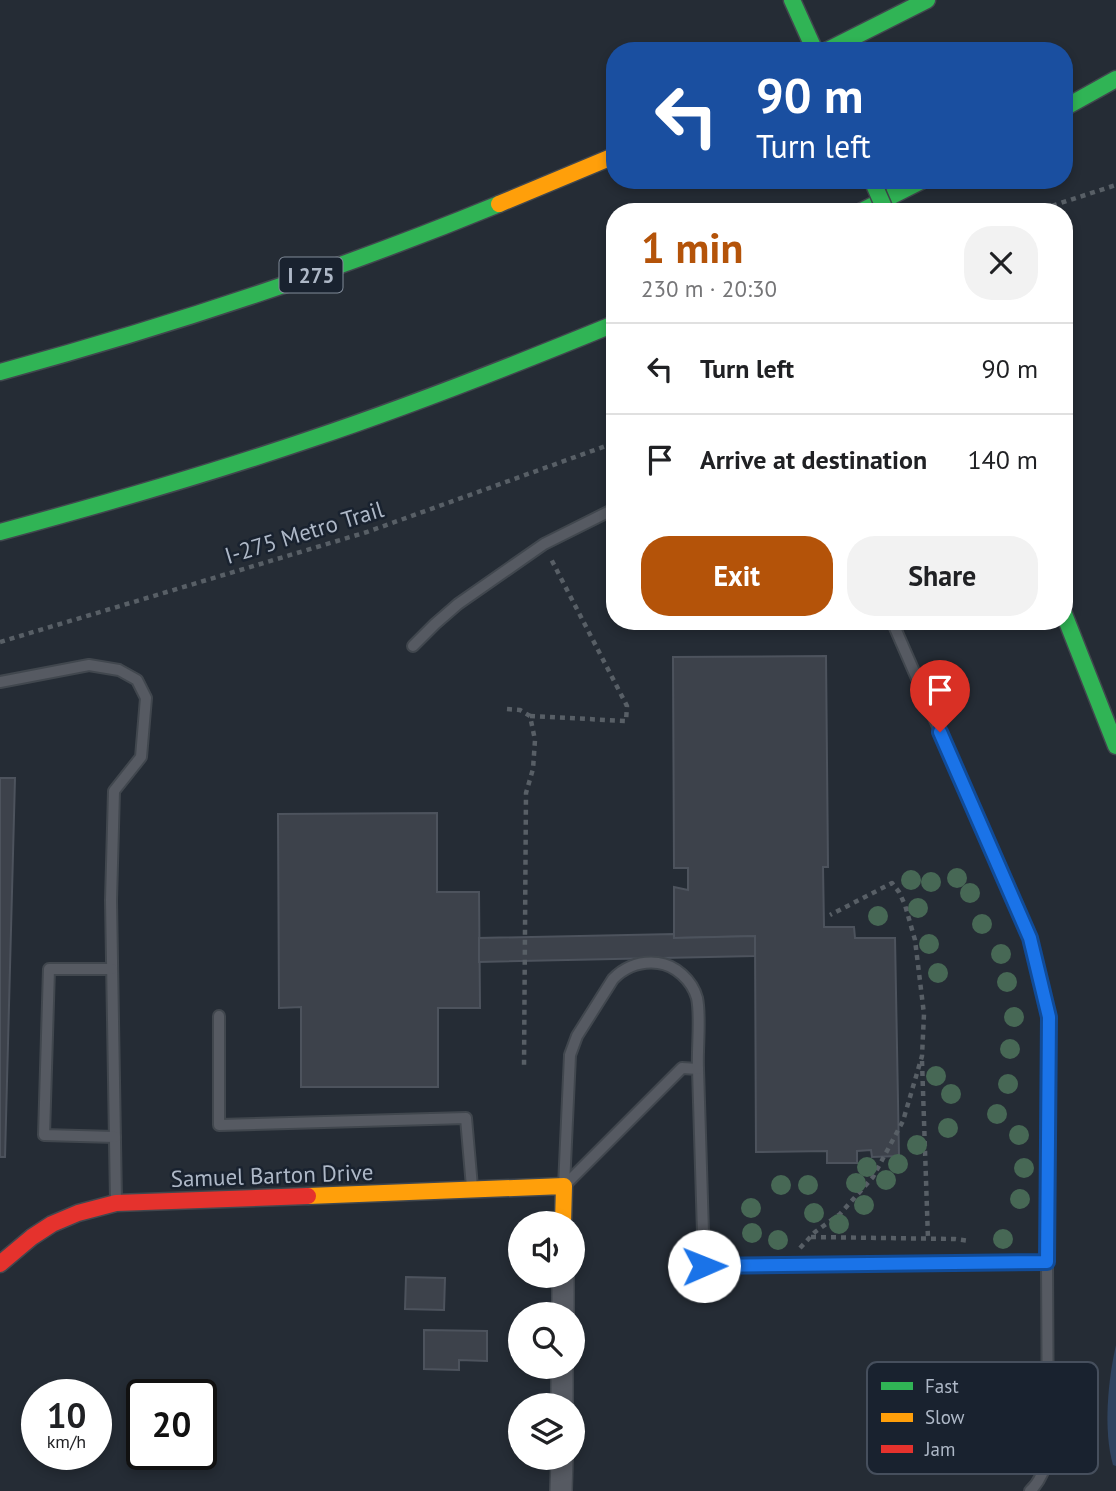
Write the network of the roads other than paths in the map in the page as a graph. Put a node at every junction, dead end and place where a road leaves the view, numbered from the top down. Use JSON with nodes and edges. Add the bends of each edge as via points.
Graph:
{"nodes":[{"id":1,"x":792,"y":0,"type":"edge"},
{"id":2,"x":927,"y":0,"type":"edge"},
{"id":3,"x":811,"y":42,"type":"edge"},
{"id":4,"x":844,"y":42,"type":"edge"},
{"id":5,"x":1116,"y":79,"type":"edge"},
{"id":6,"x":1073,"y":103,"type":"edge"},
{"id":7,"x":606,"y":159,"type":"edge"},
{"id":8,"x":905,"y":189,"type":"edge"},
{"id":9,"x":878,"y":203,"type":"edge"},
{"id":10,"x":606,"y":327,"type":"edge"},
{"id":11,"x":0,"y":372,"type":"edge"},
{"id":12,"x":606,"y":513,"type":"edge"},
{"id":13,"x":0,"y":532,"type":"edge"},
{"id":14,"x":896,"y":630,"type":"edge"},
{"id":15,"x":1070,"y":630,"type":"edge"},
{"id":16,"x":413,"y":646,"type":"dead end"},
{"id":17,"x":0,"y":682,"type":"edge"},
{"id":18,"x":1116,"y":746,"type":"edge"},
{"id":19,"x":112,"y":969,"type":"junction"},
{"id":20,"x":219,"y":1016,"type":"dead end"},
{"id":21,"x":698,"y":1069,"type":"junction"},
{"id":22,"x":115,"y":1137,"type":"junction"},
{"id":23,"x":564,"y":1186,"type":"junction"},
{"id":24,"x":472,"y":1190,"type":"junction"},
{"id":25,"x":116,"y":1203,"type":"junction"},
{"id":26,"x":563,"y":1211,"type":"edge"},
{"id":27,"x":1047,"y":1262,"type":"junction"},
{"id":28,"x":0,"y":1264,"type":"edge"},
{"id":29,"x":674,"y":1266,"type":"dead end"},
{"id":30,"x":704,"y":1266,"type":"junction"},
{"id":31,"x":1048,"y":1362,"type":"edge"},
{"id":32,"x":562,"y":1470,"type":"edge"},
{"id":33,"x":1042,"y":1474,"type":"edge"},
{"id":34,"x":561,"y":1491,"type":"edge"},
{"id":35,"x":1030,"y":1491,"type":"edge"}],
"edges":[{"from":1,"to":3,"type":"main road"},
{"from":2,"to":4,"type":"main road"},
{"from":5,"to":6,"type":"main road"},
{"from":7,"to":11,"type":"main road","number":"I 275","via":[[296,281]]},
{"from":8,"to":9,"type":"main road"},
{"from":10,"to":13,"type":"main road","via":[[440,395],[326,435]]},
{"from":12,"to":16,"type":"lane","via":[[544,544],[458,604]]},
{"from":14,"to":27,"type":"lane","via":[[1030,938],[1049,1017]]},
{"from":15,"to":18,"type":"main road"},
{"from":17,"to":19,"type":"lane","via":[[89,665],[119,670],[137,680],[146,698],[141,757],[114,791]]},
{"from":19,"to":22,"type":"lane"},
{"from":19,"to":22,"type":"lane","via":[[49,969],[44,1135]]},
{"from":20,"to":24,"type":"lane","via":[[219,1125],[467,1118]]},
{"from":21,"to":23,"type":"lane","via":[[682,1068]]},
{"from":21,"to":23,"type":"lane","via":[[697,999],[688,982],[664,964],[641,963],[620,972],[577,1036],[570,1055]]},
{"from":21,"to":30,"type":"lane"},
{"from":22,"to":25,"type":"lane"},
{"from":23,"to":24,"type":"main road","name":"Samuel Barton Drive"},
{"from":23,"to":26,"type":"main road"},
{"from":24,"to":25,"type":"main road","name":"Samuel Barton Drive"},
{"from":25,"to":28,"type":"main road","name":"Samuel Barton Drive","via":[[60,1220]]},
{"from":27,"to":30,"type":"lane"},
{"from":27,"to":31,"type":"lane"},
{"from":29,"to":30,"type":"lane"},
{"from":32,"to":34,"type":"street"},
{"from":33,"to":35,"type":"lane"}]}
